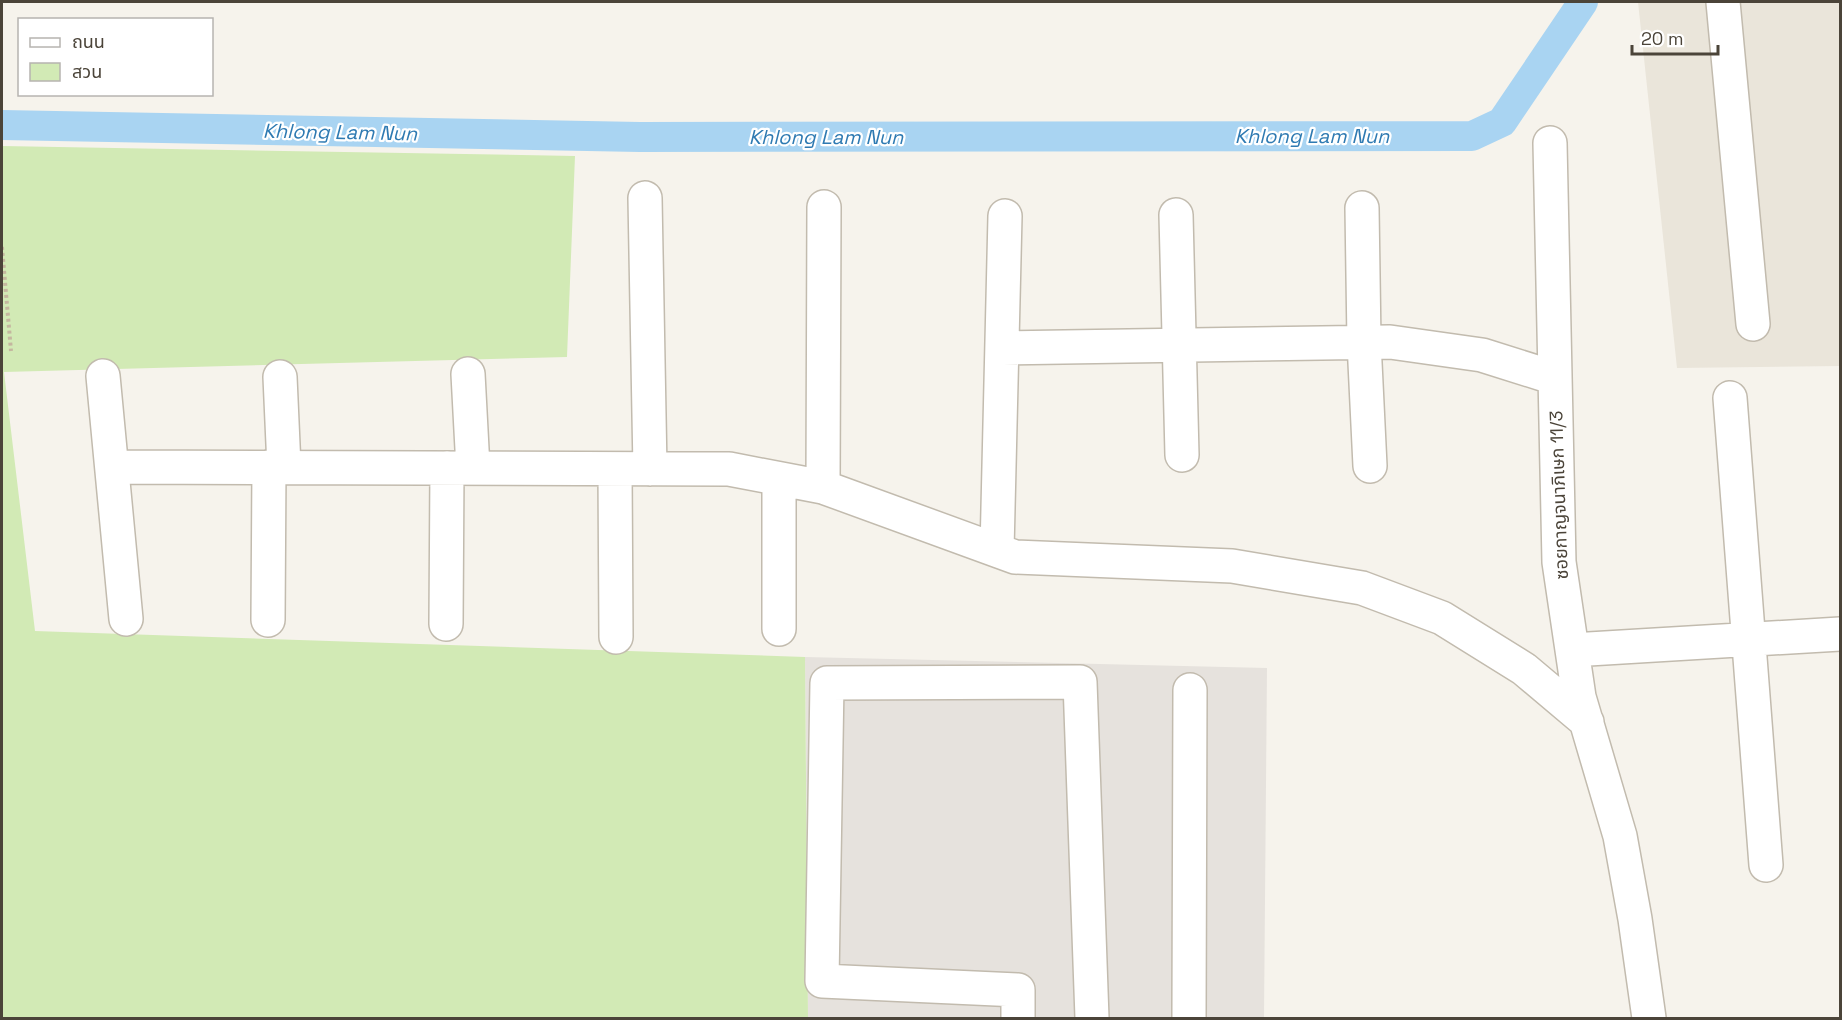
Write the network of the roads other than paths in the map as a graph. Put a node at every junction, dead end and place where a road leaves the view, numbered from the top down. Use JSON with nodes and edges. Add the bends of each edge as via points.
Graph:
{"nodes":[{"id":1,"x":1723,"y":2,"type":"edge"},
{"id":2,"x":1550,"y":142,"type":"dead end"},
{"id":3,"x":645,"y":198,"type":"dead end"},
{"id":4,"x":824,"y":207,"type":"dead end"},
{"id":5,"x":1362,"y":208,"type":"dead end"},
{"id":6,"x":1176,"y":215,"type":"dead end"},
{"id":7,"x":1005,"y":216,"type":"dead end"},
{"id":8,"x":1753,"y":324,"type":"dead end"},
{"id":9,"x":1364,"y":342,"type":"junction"},
{"id":10,"x":1179,"y":345,"type":"junction"},
{"id":11,"x":1003,"y":348,"type":"junction"},
{"id":12,"x":468,"y":374,"type":"dead end"},
{"id":13,"x":103,"y":376,"type":"dead end"},
{"id":14,"x":280,"y":377,"type":"dead end"},
{"id":15,"x":1555,"y":378,"type":"junction"},
{"id":16,"x":1730,"y":398,"type":"dead end"},
{"id":17,"x":1182,"y":455,"type":"dead end"},
{"id":18,"x":1370,"y":466,"type":"dead end"},
{"id":19,"x":112,"y":467,"type":"junction"},
{"id":20,"x":276,"y":467,"type":"junction"},
{"id":21,"x":460,"y":468,"type":"junction"},
{"id":22,"x":615,"y":469,"type":"junction"},
{"id":23,"x":650,"y":469,"type":"junction"},
{"id":24,"x":779,"y":479,"type":"junction"},
{"id":25,"x":823,"y":487,"type":"junction"},
{"id":26,"x":998,"y":550,"type":"junction"},
{"id":27,"x":126,"y":619,"type":"dead end"},
{"id":28,"x":268,"y":620,"type":"dead end"},
{"id":29,"x":446,"y":624,"type":"dead end"},
{"id":30,"x":779,"y":629,"type":"dead end"},
{"id":31,"x":1840,"y":634,"type":"edge"},
{"id":32,"x":616,"y":637,"type":"dead end"},
{"id":33,"x":1748,"y":639,"type":"junction"},
{"id":34,"x":1572,"y":650,"type":"junction"},
{"id":35,"x":1190,"y":690,"type":"dead end"},
{"id":36,"x":1587,"y":722,"type":"junction"},
{"id":37,"x":1766,"y":865,"type":"dead end"},
{"id":38,"x":1018,"y":1018,"type":"edge"},
{"id":39,"x":1092,"y":1018,"type":"edge"},
{"id":40,"x":1190,"y":1018,"type":"edge"},
{"id":41,"x":1649,"y":1018,"type":"edge"}],
"edges":[{"from":1,"to":8,"type":"street"},
{"from":2,"to":15,"type":"street","name":"ซอยกาญจนาภิเษก 11/3"},
{"from":3,"to":23,"type":"street"},
{"from":4,"to":25,"type":"street"},
{"from":5,"to":9,"type":"street"},
{"from":6,"to":10,"type":"street"},
{"from":7,"to":11,"type":"street"},
{"from":9,"to":10,"type":"street"},
{"from":9,"to":15,"type":"street","via":[[1482,355]]},
{"from":9,"to":18,"type":"street"},
{"from":10,"to":11,"type":"street"},
{"from":10,"to":17,"type":"street"},
{"from":11,"to":26,"type":"street"},
{"from":12,"to":21,"type":"street"},
{"from":13,"to":19,"type":"street"},
{"from":14,"to":20,"type":"street"},
{"from":15,"to":34,"type":"street","name":"ซอยกาญจนาภิเษก 11/3","via":[[1559,562]]},
{"from":16,"to":33,"type":"street"},
{"from":19,"to":20,"type":"street"},
{"from":19,"to":27,"type":"street"},
{"from":20,"to":21,"type":"street"},
{"from":20,"to":28,"type":"street"},
{"from":21,"to":22,"type":"street"},
{"from":21,"to":29,"type":"street"},
{"from":22,"to":23,"type":"street"},
{"from":22,"to":32,"type":"street"},
{"from":23,"to":24,"type":"street","via":[[729,469]]},
{"from":24,"to":25,"type":"street"},
{"from":24,"to":30,"type":"street"},
{"from":25,"to":26,"type":"street"},
{"from":26,"to":36,"type":"street","via":[[1015,556],[1232,566],[1362,588],[1442,618],[1524,669]]},
{"from":31,"to":33,"type":"street"},
{"from":33,"to":34,"type":"street"},
{"from":33,"to":37,"type":"street"},
{"from":34,"to":36,"type":"street","name":"ซอยกาญจนาภิเษก 11/3"},
{"from":35,"to":40,"type":"street"},
{"from":36,"to":41,"type":"street","name":"ซอยกาญจนาภิเษก 11/3","via":[[1620,836]]},
{"from":38,"to":39,"type":"street","via":[[1018,990],[822,981],[827,683],[1080,682]]}]}
